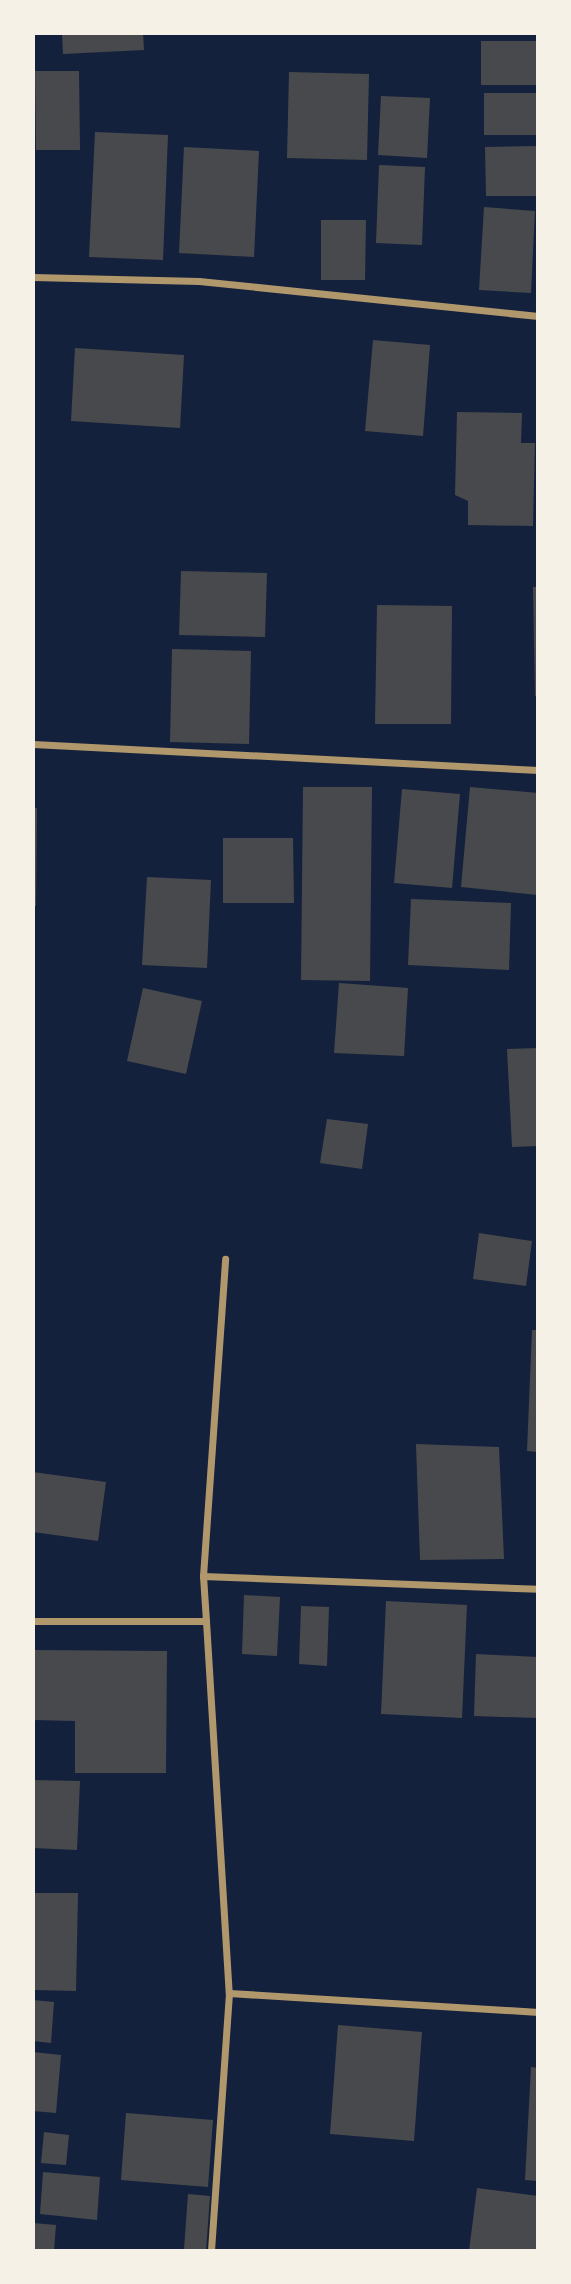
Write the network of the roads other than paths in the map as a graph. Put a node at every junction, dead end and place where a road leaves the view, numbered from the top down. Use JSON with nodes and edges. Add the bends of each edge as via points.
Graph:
{"nodes":[{"id":1,"x":33,"y":277,"type":"edge"},
{"id":2,"x":538,"y":316,"type":"edge"},
{"id":3,"x":33,"y":744,"type":"edge"},
{"id":4,"x":538,"y":770,"type":"edge"},
{"id":5,"x":225,"y":1259,"type":"dead end"},
{"id":6,"x":203,"y":1576,"type":"junction"},
{"id":7,"x":538,"y":1589,"type":"edge"},
{"id":8,"x":33,"y":1621,"type":"edge"},
{"id":9,"x":206,"y":1621,"type":"junction"},
{"id":10,"x":229,"y":1993,"type":"junction"},
{"id":11,"x":538,"y":2012,"type":"edge"},
{"id":12,"x":211,"y":2251,"type":"edge"}],
"edges":[{"from":1,"to":2,"type":"street","via":[[199,281]]},
{"from":3,"to":4,"type":"street"},
{"from":5,"to":6,"type":"street"},
{"from":6,"to":7,"type":"street"},
{"from":6,"to":9,"type":"street"},
{"from":8,"to":9,"type":"street"},
{"from":9,"to":10,"type":"street"},
{"from":10,"to":11,"type":"street"},
{"from":10,"to":12,"type":"street"}]}
